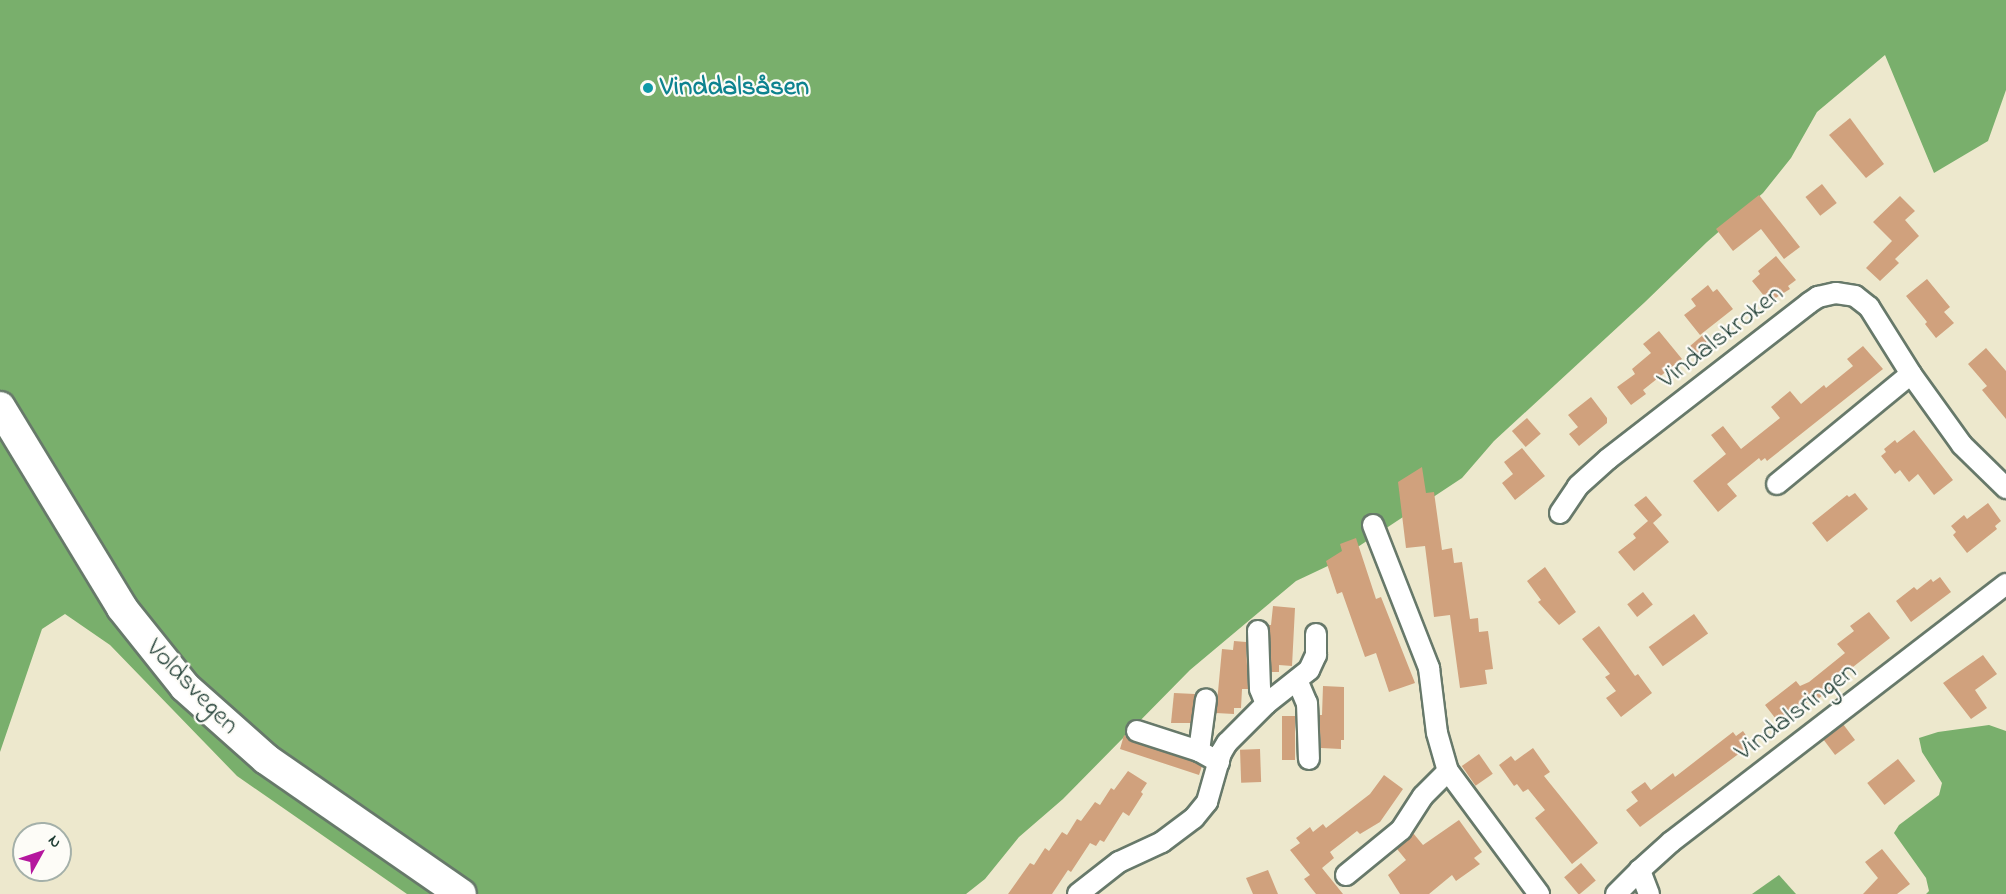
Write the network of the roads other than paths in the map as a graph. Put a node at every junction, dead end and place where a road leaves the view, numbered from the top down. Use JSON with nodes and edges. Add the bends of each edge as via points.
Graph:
{"nodes":[{"id":1,"x":1911,"y":374,"type":"junction"},
{"id":2,"x":0,"y":407,"type":"edge"},
{"id":3,"x":1777,"y":484,"type":"dead end"},
{"id":4,"x":2006,"y":488,"type":"edge"},
{"id":5,"x":1560,"y":513,"type":"dead end"},
{"id":6,"x":1373,"y":525,"type":"dead end"},
{"id":7,"x":2006,"y":584,"type":"edge"},
{"id":8,"x":1258,"y":631,"type":"dead end"},
{"id":9,"x":1316,"y":634,"type":"dead end"},
{"id":10,"x":1297,"y":680,"type":"junction"},
{"id":11,"x":1206,"y":699,"type":"dead end"},
{"id":12,"x":1266,"y":704,"type":"junction"},
{"id":13,"x":1137,"y":731,"type":"dead end"},
{"id":14,"x":1199,"y":751,"type":"junction"},
{"id":15,"x":1309,"y":759,"type":"dead end"},
{"id":16,"x":1219,"y":762,"type":"junction"},
{"id":17,"x":1448,"y":771,"type":"junction"},
{"id":18,"x":1640,"y":870,"type":"junction"},
{"id":19,"x":1346,"y":875,"type":"dead end"},
{"id":20,"x":461,"y":894,"type":"edge"},
{"id":21,"x":1078,"y":894,"type":"edge"},
{"id":22,"x":1539,"y":894,"type":"edge"},
{"id":23,"x":1616,"y":894,"type":"edge"},
{"id":24,"x":1649,"y":894,"type":"edge"}],
"edges":[{"from":1,"to":3,"type":"street"},
{"from":1,"to":4,"type":"street","name":"Vindalskroken","via":[[1962,445]]},
{"from":1,"to":5,"type":"street","name":"Vindalskroken","via":[[1863,301],[1847,293],[1818,297],[1600,466],[1578,486]]},
{"from":2,"to":20,"type":"highway","name":"Voldsvegen","via":[[122,608],[184,687],[266,759]]},
{"from":6,"to":17,"type":"street","via":[[1424,651],[1437,733]]},
{"from":7,"to":18,"type":"street","name":"Vindalsringen"},
{"from":8,"to":12,"type":"street","via":[[1260,689]]},
{"from":9,"to":10,"type":"street","via":[[1314,662]]},
{"from":10,"to":12,"type":"street"},
{"from":10,"to":15,"type":"street","via":[[1307,703]]},
{"from":11,"to":14,"type":"street"},
{"from":12,"to":16,"type":"street","via":[[1235,732]]},
{"from":13,"to":14,"type":"street"},
{"from":14,"to":16,"type":"street"},
{"from":16,"to":21,"type":"street","via":[[1207,802],[1187,824],[1162,842],[1119,862]]},
{"from":17,"to":19,"type":"street","via":[[1423,796],[1401,830]]},
{"from":17,"to":22,"type":"street"},
{"from":18,"to":23,"type":"street","name":"Vindalsringen"},
{"from":18,"to":24,"type":"street"}]}
